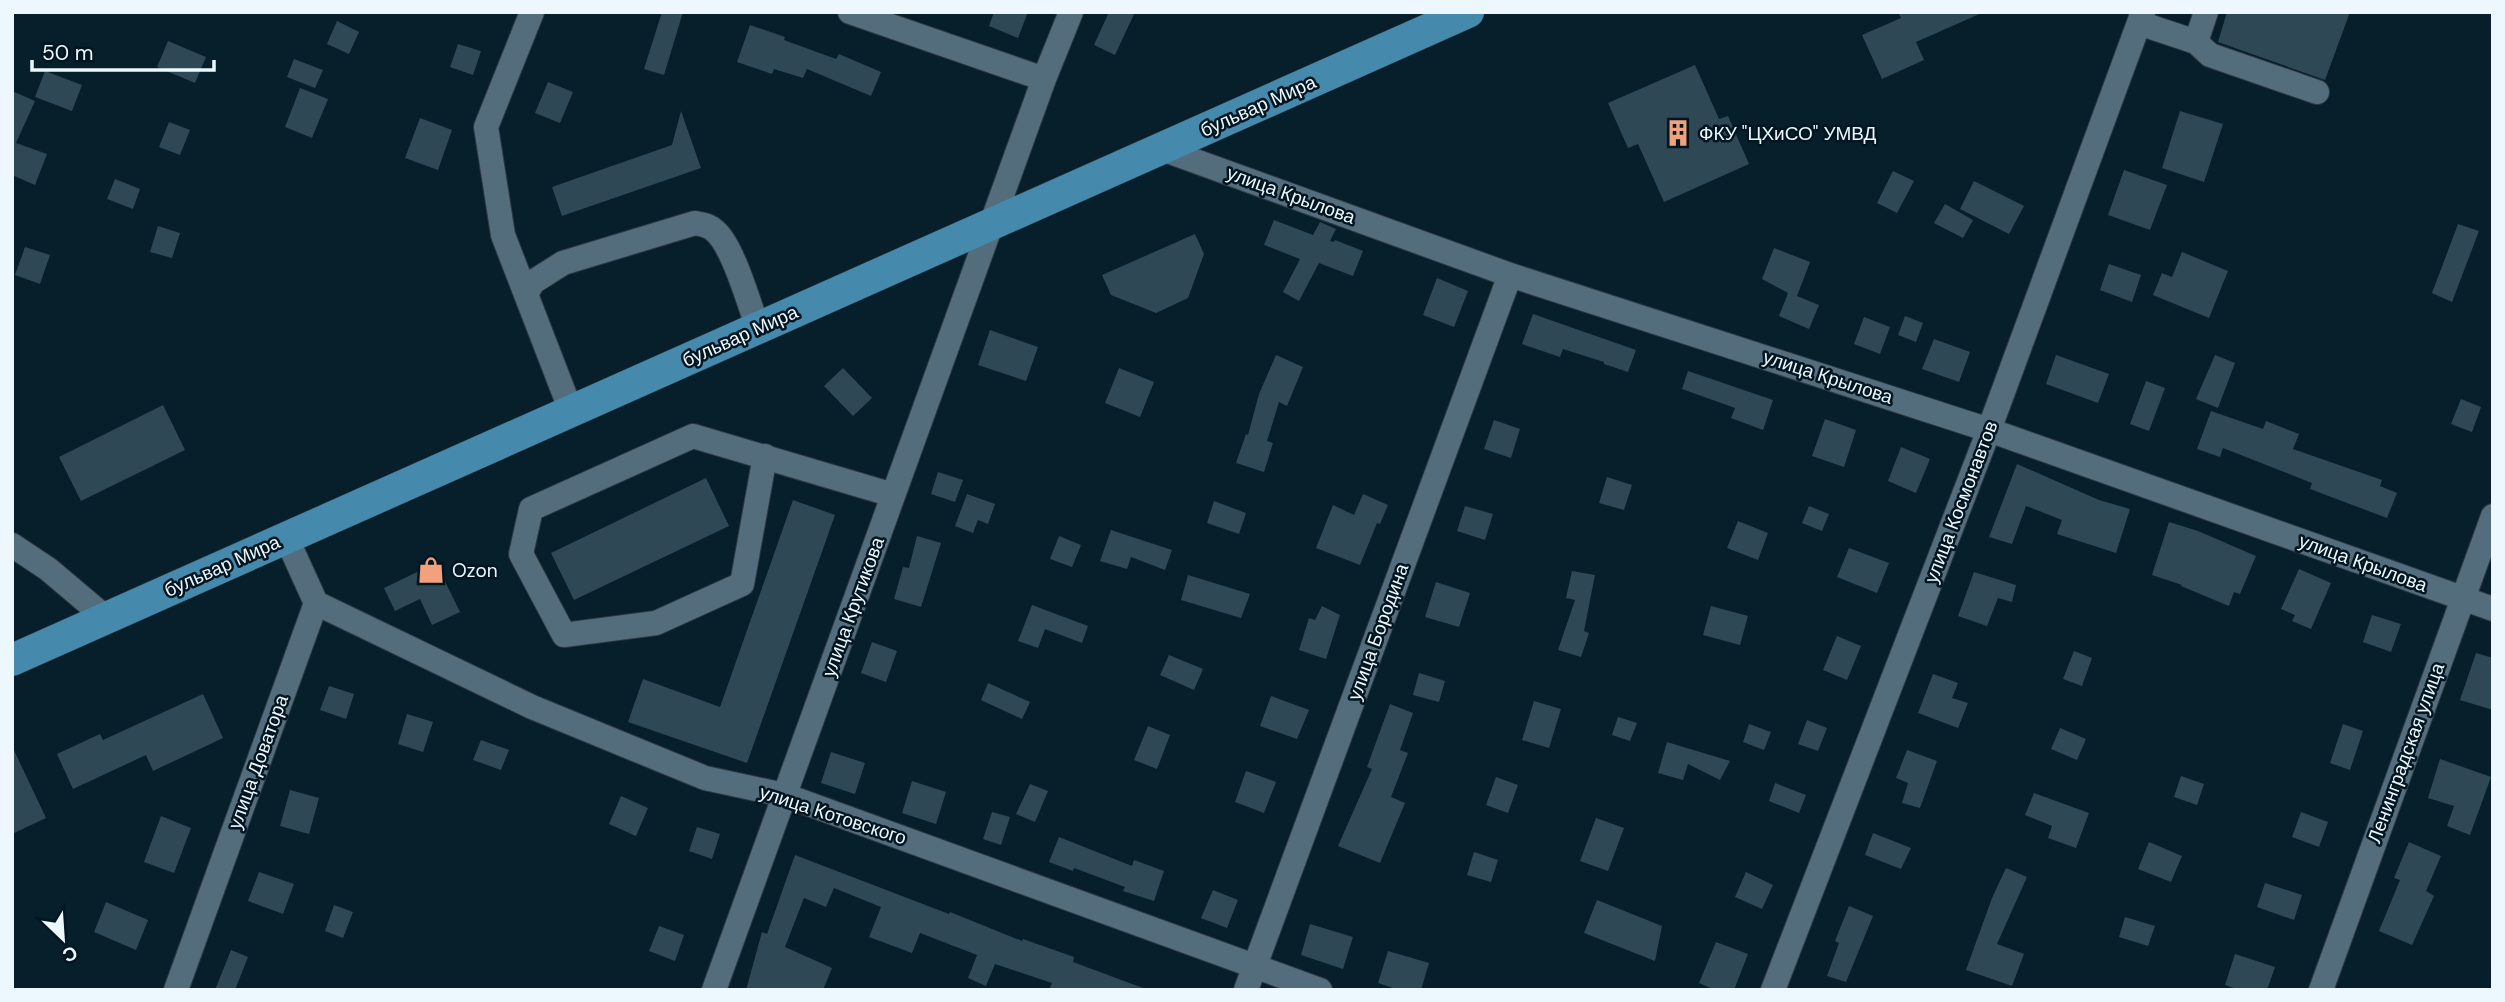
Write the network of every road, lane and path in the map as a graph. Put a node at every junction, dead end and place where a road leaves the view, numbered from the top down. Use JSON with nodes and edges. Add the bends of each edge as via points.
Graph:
{"nodes":[{"id":1,"x":532,"y":12,"type":"edge"},
{"id":2,"x":850,"y":12,"type":"edge"},
{"id":3,"x":1071,"y":12,"type":"edge"},
{"id":4,"x":1468,"y":12,"type":"edge"},
{"id":5,"x":2206,"y":12,"type":"edge"},
{"id":6,"x":2141,"y":18,"type":"edge"},
{"id":7,"x":2196,"y":42,"type":"junction"},
{"id":8,"x":1044,"y":79,"type":"junction"},
{"id":9,"x":2317,"y":92,"type":"dead end"},
{"id":10,"x":1162,"y":149,"type":"junction"},
{"id":11,"x":990,"y":224,"type":"junction"},
{"id":12,"x":1510,"y":275,"type":"junction"},
{"id":13,"x":526,"y":294,"type":"junction"},
{"id":14,"x":758,"y":328,"type":"junction"},
{"id":15,"x":571,"y":411,"type":"junction"},
{"id":16,"x":1989,"y":430,"type":"junction"},
{"id":17,"x":765,"y":456,"type":"junction"},
{"id":18,"x":893,"y":495,"type":"junction"},
{"id":19,"x":2493,"y":516,"type":"edge"},
{"id":20,"x":286,"y":537,"type":"junction"},
{"id":21,"x":12,"y":545,"type":"edge"},
{"id":22,"x":2462,"y":598,"type":"junction"},
{"id":23,"x":316,"y":603,"type":"junction"},
{"id":24,"x":2493,"y":609,"type":"edge"},
{"id":25,"x":106,"y":618,"type":"junction"},
{"id":26,"x":12,"y":660,"type":"edge"},
{"id":27,"x":785,"y":795,"type":"junction"},
{"id":28,"x":1255,"y":966,"type":"junction"},
{"id":29,"x":176,"y":990,"type":"edge"},
{"id":30,"x":715,"y":990,"type":"edge"},
{"id":31,"x":1246,"y":990,"type":"edge"},
{"id":32,"x":1320,"y":990,"type":"edge"},
{"id":33,"x":1773,"y":990,"type":"edge"},
{"id":34,"x":2321,"y":990,"type":"edge"}],
"edges":[{"from":1,"to":13,"type":"street","via":[[486,127],[503,235]]},
{"from":2,"to":8,"type":"street"},
{"from":3,"to":8,"type":"street"},
{"from":4,"to":10,"type":"main road","name":"бульвар Мира"},
{"from":5,"to":7,"type":"street"},
{"from":6,"to":7,"type":"street"},
{"from":6,"to":16,"type":"street","name":"улица Космонавтов"},
{"from":7,"to":9,"type":"street","via":[[2210,55]]},
{"from":8,"to":11,"type":"street"},
{"from":10,"to":11,"type":"main road","name":"бульвар Мира"},
{"from":10,"to":12,"type":"street","name":"улица Крылова"},
{"from":11,"to":14,"type":"main road","name":"бульвар Мира"},
{"from":11,"to":18,"type":"street","name":"улица Крутикова"},
{"from":12,"to":16,"type":"street","name":"улица Крылова"},
{"from":12,"to":28,"type":"street","name":"улица Бородина"},
{"from":13,"to":14,"type":"street","via":[[533,282],[564,263],[695,223],[707,225],[727,245]]},
{"from":13,"to":15,"type":"street"},
{"from":14,"to":15,"type":"main road","name":"бульвар Мира"},
{"from":15,"to":20,"type":"main road","name":"бульвар Мира"},
{"from":16,"to":22,"type":"street","name":"улица Крылова"},
{"from":16,"to":33,"type":"street","name":"улица Космонавтов"},
{"from":17,"to":17,"type":"street","via":[[693,436],[531,509],[521,554],[564,635],[656,623],[743,584]]},
{"from":17,"to":18,"type":"street"},
{"from":18,"to":27,"type":"street","name":"улица Крутикова"},
{"from":19,"to":22,"type":"street","name":"Ленинградская улица"},
{"from":20,"to":23,"type":"street"},
{"from":20,"to":25,"type":"main road","name":"бульвар Мира"},
{"from":21,"to":25,"type":"street"},
{"from":22,"to":24,"type":"street","name":"улица Крылова"},
{"from":22,"to":34,"type":"street","name":"Ленинградская улица"},
{"from":23,"to":27,"type":"street","name":"улица Котовского","via":[[557,717],[705,778]]},
{"from":23,"to":29,"type":"street","name":"улица Доватора"},
{"from":25,"to":26,"type":"main road","name":"бульвар Мира"},
{"from":27,"to":28,"type":"street","name":"улица Котовского"},
{"from":27,"to":30,"type":"street","name":"улица Крутикова"},
{"from":28,"to":31,"type":"street","name":"улица Бородина"},
{"from":28,"to":32,"type":"street","name":"улица Котовского"}]}
